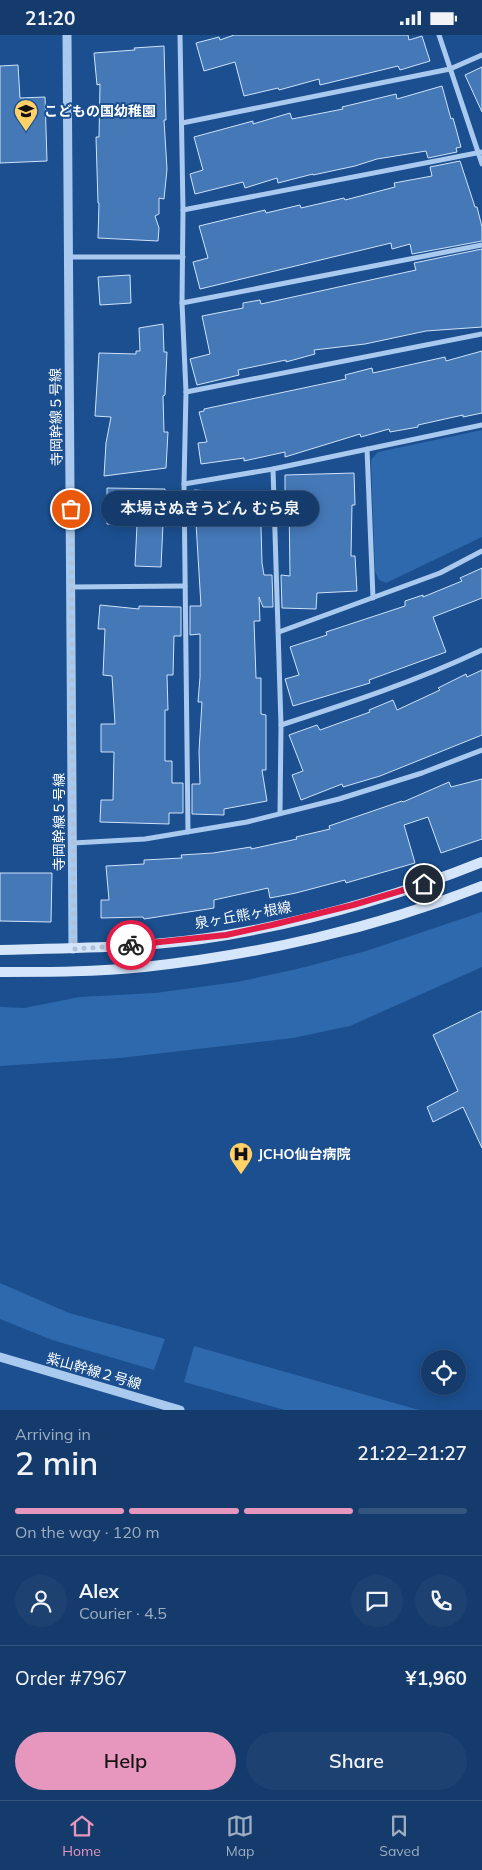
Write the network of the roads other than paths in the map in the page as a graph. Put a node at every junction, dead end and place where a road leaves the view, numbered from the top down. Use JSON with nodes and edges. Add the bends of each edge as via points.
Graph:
{"nodes":[{"id":1,"x":67,"y":35,"type":"edge"},
{"id":2,"x":180,"y":35,"type":"edge"},
{"id":3,"x":439,"y":35,"type":"edge"},
{"id":4,"x":482,"y":55,"type":"edge"},
{"id":5,"x":450,"y":69,"type":"junction"},
{"id":6,"x":182,"y":123,"type":"junction"},
{"id":7,"x":480,"y":153,"type":"edge"},
{"id":8,"x":482,"y":164,"type":"edge"},
{"id":9,"x":183,"y":210,"type":"junction"},
{"id":10,"x":482,"y":245,"type":"edge"},
{"id":11,"x":68,"y":257,"type":"junction"},
{"id":12,"x":182,"y":257,"type":"junction"},
{"id":13,"x":182,"y":303,"type":"junction"},
{"id":14,"x":482,"y":334,"type":"edge"},
{"id":15,"x":186,"y":391,"type":"junction"},
{"id":16,"x":482,"y":425,"type":"edge"},
{"id":17,"x":367,"y":449,"type":"junction"},
{"id":18,"x":274,"y":469,"type":"junction"},
{"id":19,"x":184,"y":484,"type":"junction"},
{"id":20,"x":482,"y":551,"type":"edge"},
{"id":21,"x":72,"y":587,"type":"junction"},
{"id":22,"x":185,"y":587,"type":"junction"},
{"id":23,"x":373,"y":598,"type":"junction"},
{"id":24,"x":279,"y":632,"type":"junction"},
{"id":25,"x":482,"y":650,"type":"edge"},
{"id":26,"x":281,"y":725,"type":"junction"},
{"id":27,"x":482,"y":750,"type":"edge"},
{"id":28,"x":280,"y":813,"type":"junction"},
{"id":29,"x":188,"y":832,"type":"junction"},
{"id":30,"x":73,"y":843,"type":"junction"},
{"id":31,"x":482,"y":862,"type":"edge"},
{"id":32,"x":482,"y":886,"type":"edge"},
{"id":33,"x":0,"y":949,"type":"edge"},
{"id":34,"x":74,"y":949,"type":"junction"},
{"id":35,"x":0,"y":973,"type":"edge"},
{"id":36,"x":0,"y":1357,"type":"edge"},
{"id":37,"x":180,"y":1410,"type":"edge"}],
"edges":[{"from":1,"to":11,"type":"street","name":"寺岡幹線５号線"},
{"from":2,"to":6,"type":"street"},
{"from":3,"to":5,"type":"street"},
{"from":4,"to":5,"type":"street"},
{"from":5,"to":6,"type":"street"},
{"from":5,"to":7,"type":"street"},
{"from":6,"to":9,"type":"street"},
{"from":7,"to":8,"type":"street"},
{"from":7,"to":9,"type":"street"},
{"from":9,"to":12,"type":"street"},
{"from":10,"to":13,"type":"street"},
{"from":11,"to":12,"type":"street"},
{"from":11,"to":21,"type":"street","name":"寺岡幹線５号線"},
{"from":12,"to":13,"type":"street"},
{"from":13,"to":15,"type":"street"},
{"from":14,"to":15,"type":"street"},
{"from":15,"to":19,"type":"street"},
{"from":16,"to":17,"type":"street"},
{"from":17,"to":18,"type":"street"},
{"from":17,"to":23,"type":"street"},
{"from":18,"to":19,"type":"street"},
{"from":18,"to":24,"type":"street"},
{"from":19,"to":22,"type":"street"},
{"from":20,"to":23,"type":"street","via":[[440,573]]},
{"from":21,"to":22,"type":"street"},
{"from":21,"to":30,"type":"street","name":"寺岡幹線５号線"},
{"from":22,"to":29,"type":"street"},
{"from":23,"to":24,"type":"street"},
{"from":24,"to":26,"type":"street"},
{"from":25,"to":26,"type":"street","via":[[441,670]]},
{"from":26,"to":28,"type":"street"},
{"from":27,"to":28,"type":"street","via":[[339,799]]},
{"from":28,"to":29,"type":"street"},
{"from":29,"to":30,"type":"street","via":[[145,839]]},
{"from":30,"to":34,"type":"street","name":"寺岡幹線５号線"},
{"from":31,"to":34,"type":"main road","name":"泉ヶ丘熊ヶ根線","via":[[406,890],[279,924],[226,935]]},
{"from":32,"to":35,"type":"main road","via":[[380,921],[226,955],[135,967]]},
{"from":33,"to":34,"type":"main road","name":"泉ヶ丘熊ヶ根線"},
{"from":36,"to":37,"type":"street","name":"紫山幹線２号線"}]}
